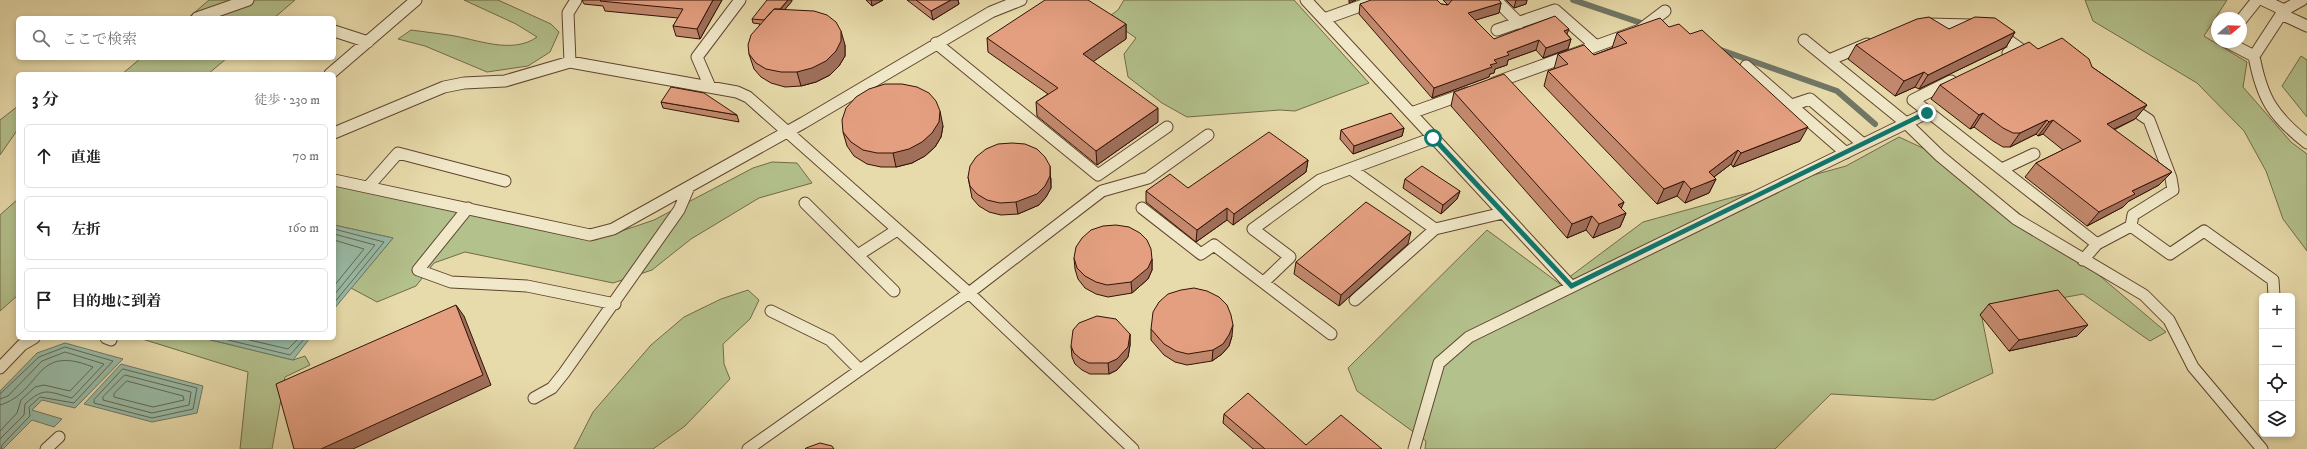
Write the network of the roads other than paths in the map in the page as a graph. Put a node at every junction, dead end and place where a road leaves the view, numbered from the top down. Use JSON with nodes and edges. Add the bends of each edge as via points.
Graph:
{"nodes":[{"id":1,"x":248,"y":0,"type":"edge"},
{"id":2,"x":416,"y":0,"type":"edge"},
{"id":3,"x":576,"y":0,"type":"edge"},
{"id":4,"x":740,"y":0,"type":"edge"},
{"id":5,"x":1021,"y":0,"type":"edge"},
{"id":6,"x":1306,"y":0,"type":"edge"},
{"id":7,"x":1377,"y":0,"type":"edge"},
{"id":8,"x":1496,"y":0,"type":"edge"},
{"id":9,"x":2257,"y":0,"type":"edge"},
{"id":10,"x":2262,"y":0,"type":"edge"},
{"id":11,"x":2302,"y":0,"type":"edge"},
{"id":12,"x":1665,"y":11,"type":"dead end"},
{"id":13,"x":2247,"y":12,"type":"edge"},
{"id":14,"x":2282,"y":12,"type":"junction"},
{"id":15,"x":203,"y":16,"type":"edge"},
{"id":16,"x":1324,"y":19,"type":"junction"},
{"id":17,"x":1519,"y":23,"type":"junction"},
{"id":18,"x":1920,"y":24,"type":"edge"},
{"id":19,"x":2307,"y":26,"type":"edge"},
{"id":20,"x":1497,"y":30,"type":"dead end"},
{"id":21,"x":336,"y":32,"type":"edge"},
{"id":22,"x":1878,"y":39,"type":"edge"},
{"id":23,"x":1804,"y":40,"type":"dead end"},
{"id":24,"x":368,"y":42,"type":"junction"},
{"id":25,"x":936,"y":43,"type":"junction"},
{"id":26,"x":1596,"y":46,"type":"junction"},
{"id":27,"x":2239,"y":48,"type":"edge"},
{"id":28,"x":2254,"y":56,"type":"junction"},
{"id":29,"x":1998,"y":58,"type":"edge"},
{"id":30,"x":1829,"y":60,"type":"junction"},
{"id":31,"x":570,"y":62,"type":"junction"},
{"id":32,"x":1746,"y":66,"type":"dead end"},
{"id":33,"x":332,"y":72,"type":"edge"},
{"id":34,"x":1962,"y":76,"type":"edge"},
{"id":35,"x":710,"y":87,"type":"junction"},
{"id":36,"x":2117,"y":98,"type":"edge"},
{"id":37,"x":1792,"y":106,"type":"junction"},
{"id":38,"x":1411,"y":113,"type":"junction"},
{"id":39,"x":1927,"y":113,"type":"junction"},
{"id":40,"x":1906,"y":123,"type":"junction"},
{"id":41,"x":1167,"y":127,"type":"dead end"},
{"id":42,"x":336,"y":131,"type":"edge"},
{"id":43,"x":786,"y":132,"type":"junction"},
{"id":44,"x":1208,"y":135,"type":"dead end"},
{"id":45,"x":1433,"y":138,"type":"junction"},
{"id":46,"x":2307,"y":143,"type":"edge"},
{"id":47,"x":1863,"y":144,"type":"junction"},
{"id":48,"x":1846,"y":153,"type":"junction"},
{"id":49,"x":2034,"y":154,"type":"dead end"},
{"id":50,"x":1351,"y":169,"type":"junction"},
{"id":51,"x":2002,"y":169,"type":"junction"},
{"id":52,"x":336,"y":180,"type":"edge"},
{"id":53,"x":506,"y":181,"type":"dead end"},
{"id":54,"x":368,"y":187,"type":"junction"},
{"id":55,"x":689,"y":187,"type":"junction"},
{"id":56,"x":805,"y":203,"type":"dead end"},
{"id":57,"x":468,"y":208,"type":"junction"},
{"id":58,"x":1142,"y":208,"type":"dead end"},
{"id":59,"x":1503,"y":213,"type":"junction"},
{"id":60,"x":2131,"y":226,"type":"junction"},
{"id":61,"x":1435,"y":229,"type":"junction"},
{"id":62,"x":897,"y":230,"type":"junction"},
{"id":63,"x":2097,"y":244,"type":"junction"},
{"id":64,"x":858,"y":256,"type":"junction"},
{"id":65,"x":2084,"y":260,"type":"junction"},
{"id":66,"x":1264,"y":282,"type":"junction"},
{"id":67,"x":1571,"y":286,"type":"junction"},
{"id":68,"x":894,"y":291,"type":"dead end"},
{"id":69,"x":2274,"y":293,"type":"edge"},
{"id":70,"x":969,"y":294,"type":"junction"},
{"id":71,"x":1355,"y":300,"type":"dead end"},
{"id":72,"x":615,"y":304,"type":"junction"},
{"id":73,"x":771,"y":311,"type":"dead end"},
{"id":74,"x":1331,"y":334,"type":"dead end"},
{"id":75,"x":31,"y":340,"type":"edge"},
{"id":76,"x":0,"y":368,"type":"edge"},
{"id":77,"x":860,"y":370,"type":"junction"},
{"id":78,"x":534,"y":398,"type":"dead end"},
{"id":79,"x":59,"y":437,"type":"dead end"},
{"id":80,"x":46,"y":449,"type":"edge"},
{"id":81,"x":748,"y":449,"type":"edge"},
{"id":82,"x":1133,"y":449,"type":"edge"},
{"id":83,"x":1414,"y":449,"type":"edge"},
{"id":84,"x":2262,"y":449,"type":"edge"}],
"edges":[{"from":1,"to":15,"type":"lane"},
{"from":2,"to":24,"type":"lane"},
{"from":3,"to":31,"type":"lane","via":[[568,13]]},
{"from":4,"to":35,"type":"lane","via":[[697,57]]},
{"from":5,"to":25,"type":"lane","via":[[991,12]]},
{"from":6,"to":16,"type":"lane"},
{"from":7,"to":16,"type":"lane"},
{"from":8,"to":17,"type":"lane"},
{"from":9,"to":13,"type":"lane"},
{"from":10,"to":14,"type":"lane"},
{"from":11,"to":14,"type":"lane"},
{"from":12,"to":26,"type":"lane","via":[[1640,30]]},
{"from":14,"to":19,"type":"lane"},
{"from":14,"to":28,"type":"lane"},
{"from":16,"to":38,"type":"lane"},
{"from":17,"to":20,"type":"lane"},
{"from":17,"to":26,"type":"lane","via":[[1555,10]]},
{"from":18,"to":29,"type":"lane","via":[[1984,25],[2019,48]]},
{"from":21,"to":24,"type":"lane"},
{"from":22,"to":30,"type":"lane"},
{"from":23,"to":30,"type":"lane"},
{"from":24,"to":33,"type":"lane"},
{"from":25,"to":41,"type":"lane","via":[[1098,175]]},
{"from":25,"to":43,"type":"lane"},
{"from":26,"to":38,"type":"lane"},
{"from":27,"to":28,"type":"lane"},
{"from":28,"to":46,"type":"lane","via":[[2259,86],[2269,109]]},
{"from":30,"to":40,"type":"lane"},
{"from":31,"to":35,"type":"lane"},
{"from":31,"to":42,"type":"lane","via":[[505,81],[464,83],[444,87]]},
{"from":32,"to":37,"type":"lane"},
{"from":34,"to":39,"type":"lane","via":[[1913,100]]},
{"from":35,"to":43,"type":"lane","via":[[737,92],[748,97]]},
{"from":36,"to":60,"type":"lane","via":[[2149,120],[2172,178],[2173,190],[2133,215]]},
{"from":37,"to":47,"type":"lane","via":[[1810,99]]},
{"from":37,"to":48,"type":"lane"},
{"from":38,"to":45,"type":"lane"},
{"from":39,"to":40,"type":"lane"},
{"from":39,"to":51,"type":"lane"},
{"from":40,"to":47,"type":"lane"},
{"from":40,"to":65,"type":"lane","via":[[1940,156],[2016,219]]},
{"from":43,"to":55,"type":"lane"},
{"from":43,"to":62,"type":"lane"},
{"from":44,"to":70,"type":"lane","via":[[1148,178],[1102,191]]},
{"from":45,"to":50,"type":"lane"},
{"from":45,"to":59,"type":"lane"},
{"from":47,"to":48,"type":"lane"},
{"from":48,"to":67,"type":"lane"},
{"from":49,"to":51,"type":"lane"},
{"from":50,"to":61,"type":"lane"},
{"from":50,"to":66,"type":"lane","via":[[1320,180],[1253,229],[1290,257]]},
{"from":51,"to":63,"type":"lane"},
{"from":52,"to":54,"type":"lane"},
{"from":53,"to":54,"type":"lane","via":[[398,153]]},
{"from":54,"to":57,"type":"lane"},
{"from":55,"to":57,"type":"lane","via":[[613,229],[590,235]]},
{"from":55,"to":72,"type":"lane","via":[[679,210]]},
{"from":56,"to":64,"type":"lane"},
{"from":57,"to":72,"type":"lane","via":[[418,270],[451,282],[479,286],[528,286]]},
{"from":58,"to":66,"type":"lane","via":[[1201,254],[1214,244]]},
{"from":59,"to":61,"type":"lane"},
{"from":59,"to":67,"type":"lane"},
{"from":60,"to":63,"type":"lane"},
{"from":60,"to":69,"type":"lane","via":[[2170,254],[2204,231],[2273,280]]},
{"from":61,"to":71,"type":"lane"},
{"from":62,"to":64,"type":"lane"},
{"from":62,"to":70,"type":"lane"},
{"from":63,"to":65,"type":"lane"},
{"from":64,"to":68,"type":"lane"},
{"from":65,"to":84,"type":"lane","via":[[2144,295],[2169,320],[2193,367]]},
{"from":66,"to":74,"type":"lane"},
{"from":67,"to":83,"type":"lane","via":[[1469,337],[1439,363]]},
{"from":70,"to":77,"type":"lane"},
{"from":70,"to":82,"type":"lane"},
{"from":72,"to":78,"type":"lane","via":[[552,388]]},
{"from":73,"to":77,"type":"lane","via":[[830,340]]},
{"from":75,"to":76,"type":"lane","via":[[22,345]]},
{"from":77,"to":81,"type":"lane"},
{"from":79,"to":80,"type":"lane"}]}
